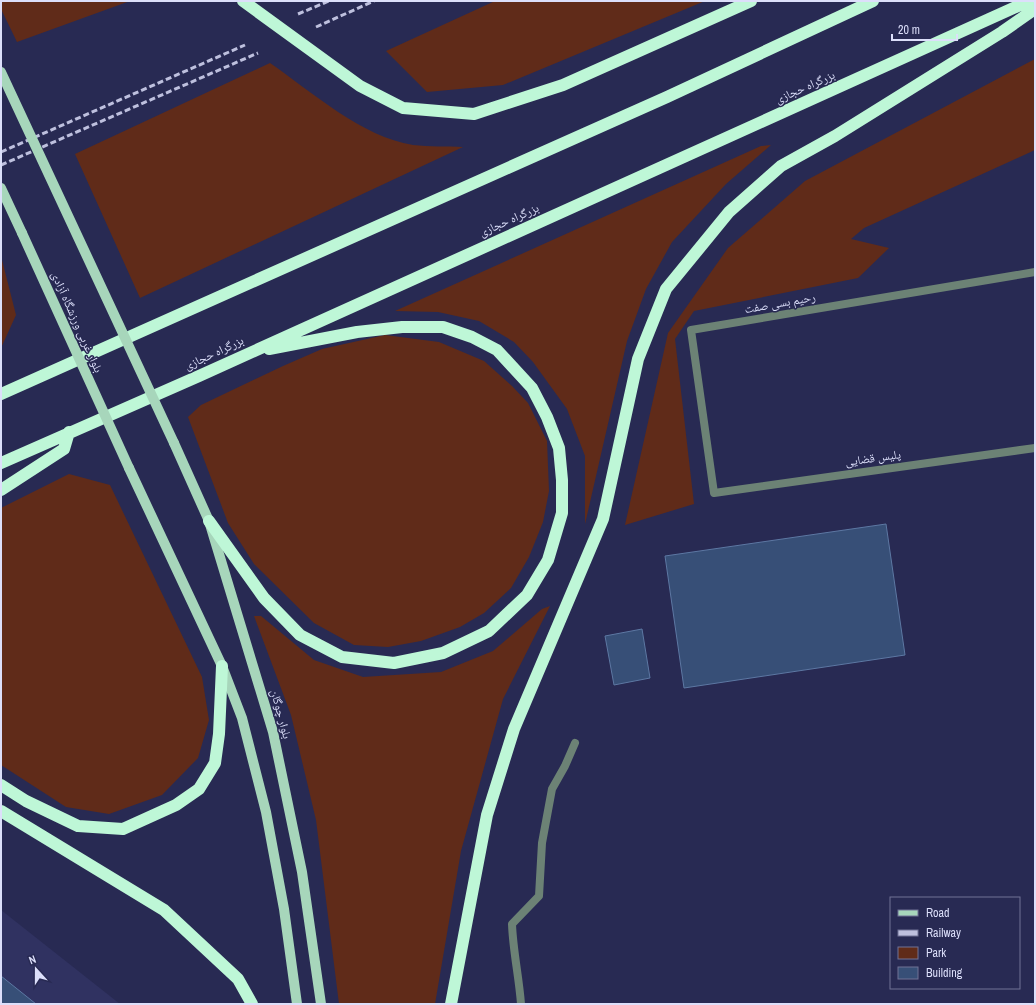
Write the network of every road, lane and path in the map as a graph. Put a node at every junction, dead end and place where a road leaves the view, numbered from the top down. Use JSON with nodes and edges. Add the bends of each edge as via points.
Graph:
{"nodes":[{"id":1,"x":243,"y":1,"type":"edge"},
{"id":2,"x":751,"y":1,"type":"edge"},
{"id":3,"x":873,"y":1,"type":"edge"},
{"id":4,"x":1029,"y":1,"type":"edge"},
{"id":5,"x":1035,"y":9,"type":"edge"},
{"id":6,"x":1,"y":72,"type":"edge"},
{"id":7,"x":1,"y":188,"type":"edge"},
{"id":8,"x":1035,"y":272,"type":"edge"},
{"id":9,"x":247,"y":354,"type":"junction"},
{"id":10,"x":1,"y":394,"type":"edge"},
{"id":11,"x":69,"y":432,"type":"junction"},
{"id":12,"x":1035,"y":448,"type":"edge"},
{"id":13,"x":1,"y":463,"type":"edge"},
{"id":14,"x":1,"y":490,"type":"edge"},
{"id":15,"x":714,"y":493,"type":"joint"},
{"id":16,"x":209,"y":521,"type":"junction"},
{"id":17,"x":222,"y":666,"type":"junction"},
{"id":18,"x":574,"y":743,"type":"dead end"},
{"id":19,"x":1,"y":785,"type":"edge"},
{"id":20,"x":1,"y":811,"type":"edge"},
{"id":21,"x":252,"y":1004,"type":"edge"},
{"id":22,"x":297,"y":1004,"type":"edge"},
{"id":23,"x":321,"y":1004,"type":"edge"},
{"id":24,"x":451,"y":1004,"type":"edge"},
{"id":25,"x":520,"y":1004,"type":"edge"}],
"edges":[{"from":1,"to":2,"type":"highway","via":[[360,86],[403,108],[474,114],[563,85]]},
{"from":3,"to":10,"type":"highway","via":[[660,100]]},
{"from":4,"to":9,"type":"highway","name":"بزرگراه حجازی"},
{"from":5,"to":24,"type":"highway","via":[[995,37],[835,136],[781,166],[729,212],[666,289],[638,359],[603,518],[514,729],[487,815]]},
{"from":6,"to":16,"type":"main road","name":"بلوار چوگان","bridge":true},
{"from":7,"to":17,"type":"main road","name":"بلوار غربی ورزشگاه آزادی","bridge":true},
{"from":8,"to":15,"type":"street","name":"رحیم بسی صفت","via":[[691,330]]},
{"from":9,"to":11,"type":"highway","name":"بزرگراه حجازی"},
{"from":9,"to":16,"type":"highway","via":[[357,332],[402,327],[443,327],[498,350],[532,388],[547,417],[559,448],[562,513],[548,560],[527,595],[489,631],[443,653],[394,663],[342,657],[300,635],[264,598]]},
{"from":11,"to":13,"type":"highway","name":"بزرگراه حجازی"},
{"from":11,"to":14,"type":"highway","via":[[64,449]]},
{"from":12,"to":15,"type":"street","name":"پلیس قضایی"},
{"from":16,"to":23,"type":"main road","name":"بلوار چوگان","via":[[273,732],[302,872]]},
{"from":17,"to":19,"type":"highway","via":[[215,763],[198,789],[176,805],[123,829],[78,826],[26,801]]},
{"from":17,"to":22,"type":"main road","via":[[242,718],[266,812],[284,909]]},
{"from":18,"to":25,"type":"street","via":[[552,789],[542,843],[539,896],[512,924]]},
{"from":20,"to":21,"type":"highway","via":[[164,910],[238,979]]}]}
